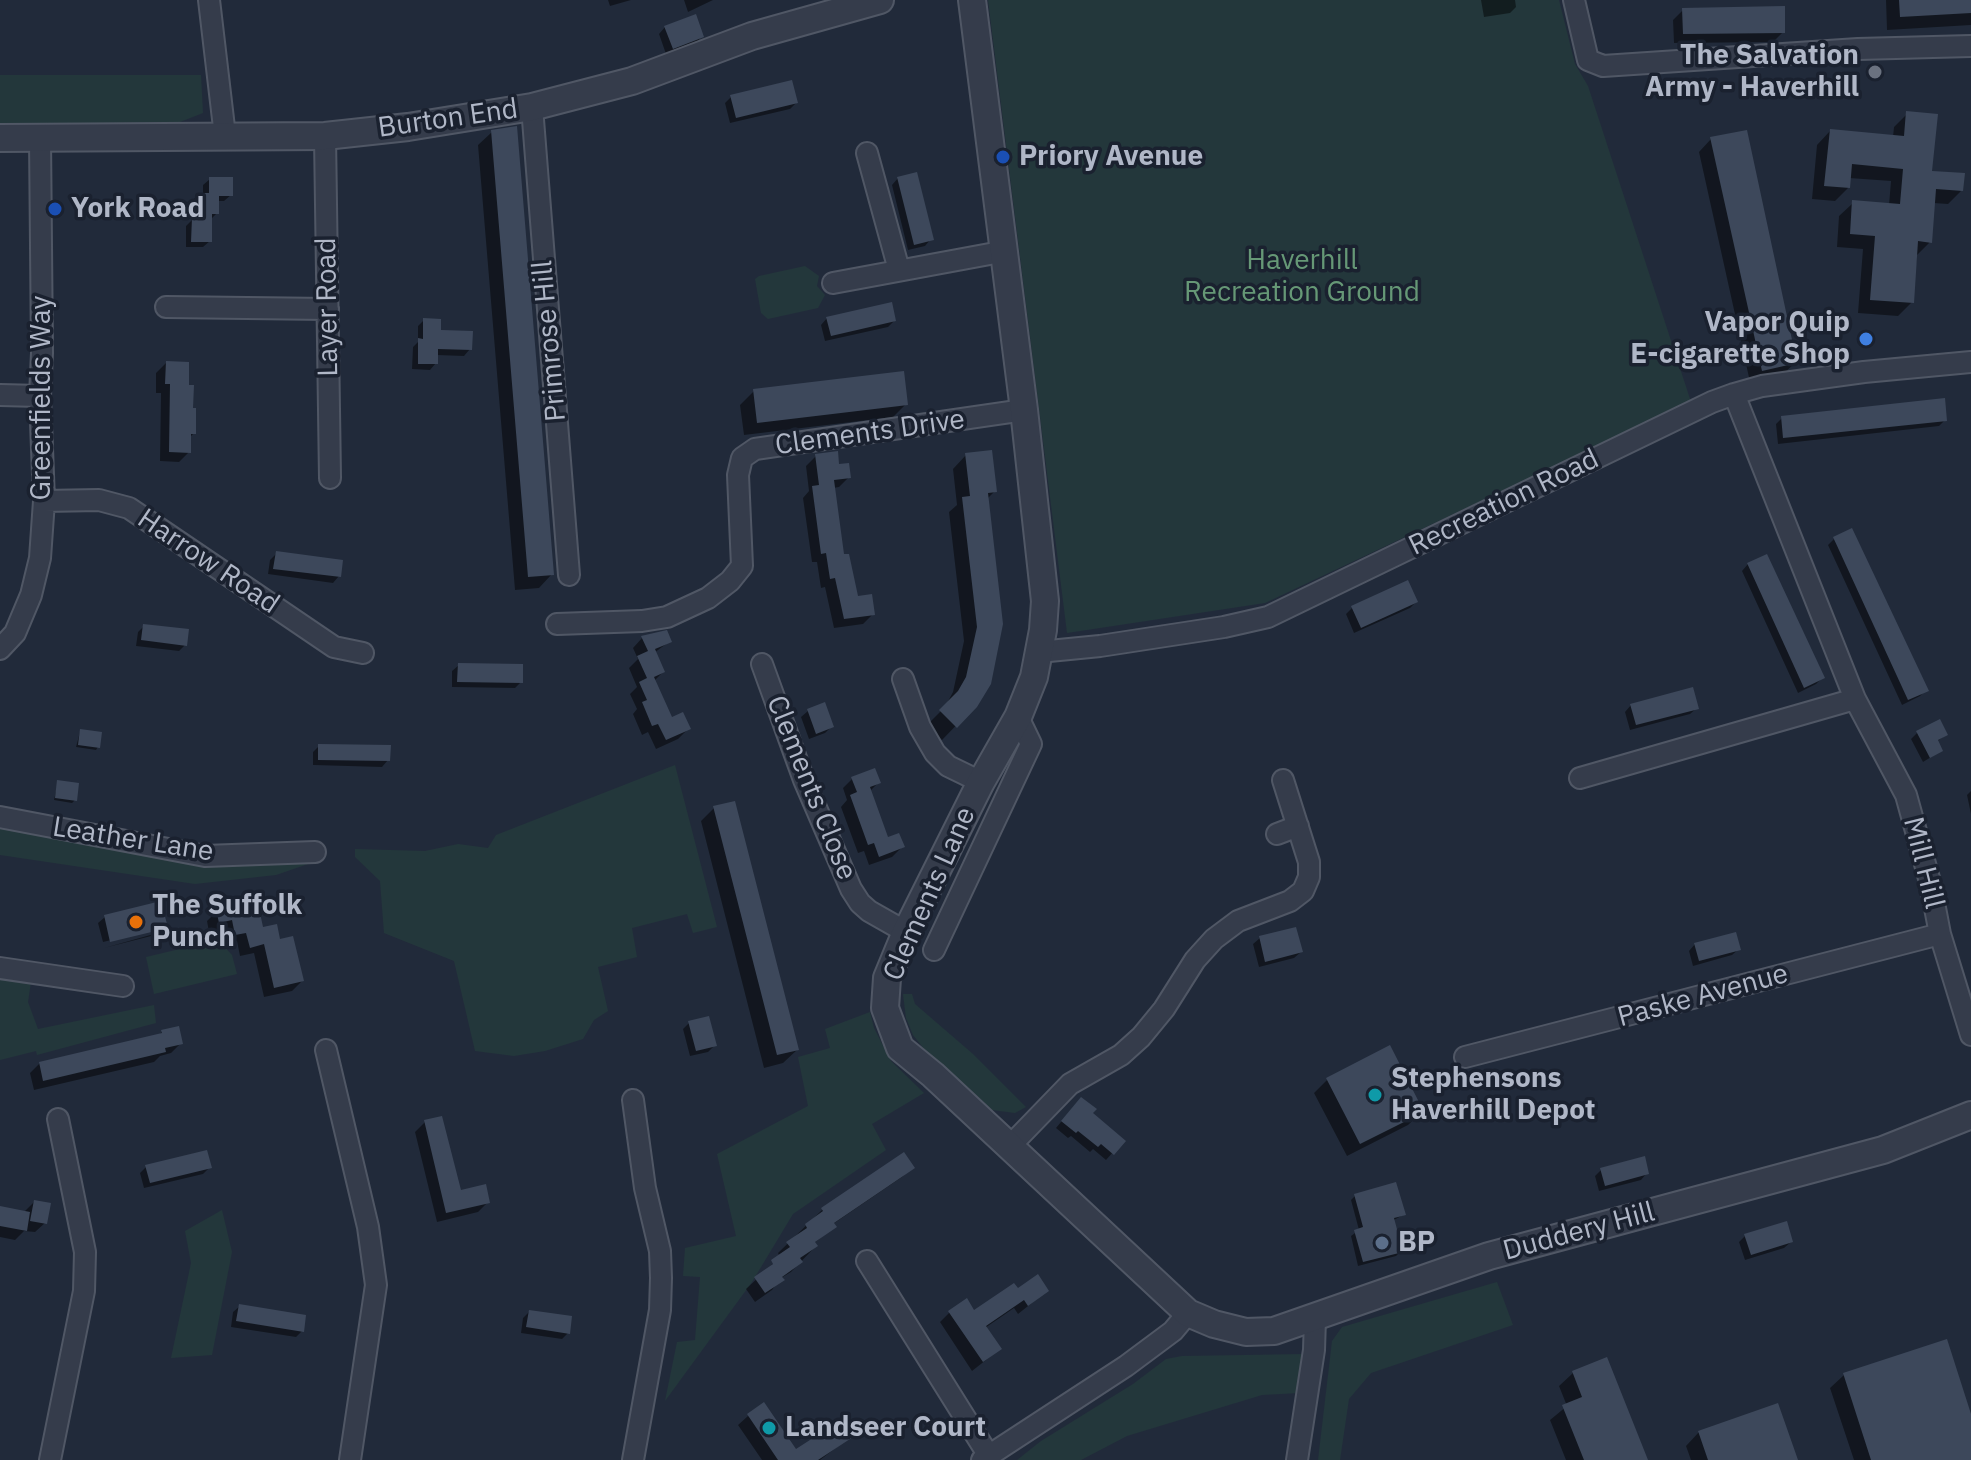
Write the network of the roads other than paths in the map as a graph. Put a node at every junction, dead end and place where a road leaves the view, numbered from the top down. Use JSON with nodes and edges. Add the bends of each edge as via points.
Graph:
{"nodes":[{"id":1,"x":209,"y":0,"type":"edge"},
{"id":2,"x":880,"y":0,"type":"edge"},
{"id":3,"x":972,"y":0,"type":"edge"},
{"id":4,"x":1574,"y":0,"type":"edge"},
{"id":5,"x":1971,"y":46,"type":"edge"},
{"id":6,"x":532,"y":107,"type":"junction"},
{"id":7,"x":225,"y":136,"type":"junction"},
{"id":8,"x":325,"y":136,"type":"junction"},
{"id":9,"x":0,"y":138,"type":"edge"},
{"id":10,"x":40,"y":138,"type":"junction"},
{"id":11,"x":867,"y":153,"type":"dead end"},
{"id":12,"x":1006,"y":251,"type":"junction"},
{"id":13,"x":899,"y":270,"type":"junction"},
{"id":14,"x":833,"y":283,"type":"dead end"},
{"id":15,"x":166,"y":307,"type":"dead end"},
{"id":16,"x":328,"y":309,"type":"junction"},
{"id":17,"x":1971,"y":362,"type":"edge"},
{"id":18,"x":1734,"y":394,"type":"junction"},
{"id":19,"x":0,"y":395,"type":"edge"},
{"id":20,"x":40,"y":396,"type":"junction"},
{"id":21,"x":1024,"y":410,"type":"junction"},
{"id":22,"x":330,"y":478,"type":"dead end"},
{"id":23,"x":44,"y":501,"type":"junction"},
{"id":24,"x":569,"y":575,"type":"dead end"},
{"id":25,"x":557,"y":624,"type":"dead end"},
{"id":26,"x":0,"y":649,"type":"edge"},
{"id":27,"x":1039,"y":652,"type":"junction"},
{"id":28,"x":363,"y":653,"type":"dead end"},
{"id":29,"x":762,"y":664,"type":"dead end"},
{"id":30,"x":903,"y":679,"type":"dead end"},
{"id":31,"x":1855,"y":699,"type":"junction"},
{"id":32,"x":1018,"y":717,"type":"junction"},
{"id":33,"x":1580,"y":778,"type":"dead end"},
{"id":34,"x":1283,"y":780,"type":"dead end"},
{"id":35,"x":981,"y":782,"type":"junction"},
{"id":36,"x":0,"y":817,"type":"edge"},
{"id":37,"x":1298,"y":826,"type":"junction"},
{"id":38,"x":1277,"y":834,"type":"dead end"},
{"id":39,"x":315,"y":852,"type":"dead end"},
{"id":40,"x":906,"y":932,"type":"junction"},
{"id":41,"x":1940,"y":934,"type":"junction"},
{"id":42,"x":934,"y":950,"type":"dead end"},
{"id":43,"x":0,"y":968,"type":"edge"},
{"id":44,"x":123,"y":986,"type":"dead end"},
{"id":45,"x":1971,"y":1035,"type":"edge"},
{"id":46,"x":326,"y":1050,"type":"dead end"},
{"id":47,"x":1465,"y":1057,"type":"dead end"},
{"id":48,"x":633,"y":1100,"type":"dead end"},
{"id":49,"x":1971,"y":1115,"type":"edge"},
{"id":50,"x":58,"y":1119,"type":"dead end"},
{"id":51,"x":1010,"y":1146,"type":"junction"},
{"id":52,"x":867,"y":1261,"type":"dead end"},
{"id":53,"x":1188,"y":1313,"type":"junction"},
{"id":54,"x":1315,"y":1318,"type":"junction"},
{"id":55,"x":986,"y":1458,"type":"edge"},
{"id":56,"x":50,"y":1460,"type":"edge"},
{"id":57,"x":350,"y":1460,"type":"edge"},
{"id":58,"x":633,"y":1460,"type":"edge"},
{"id":59,"x":1297,"y":1460,"type":"edge"}],
"edges":[{"from":1,"to":7,"type":"street"},
{"from":2,"to":6,"type":"street","name":"Burton End","via":[[752,36],[632,81]]},
{"from":3,"to":12,"type":"street","name":"Clements Lane"},
{"from":4,"to":5,"type":"street","via":[[1588,60],[1603,66]]},
{"from":6,"to":8,"type":"street","name":"Burton End"},
{"from":6,"to":24,"type":"street","name":"Primrose Hill"},
{"from":7,"to":8,"type":"street","name":"Burton End"},
{"from":7,"to":10,"type":"street","name":"Burton End"},
{"from":8,"to":16,"type":"street","name":"Layer Road"},
{"from":9,"to":10,"type":"street","name":"Burton End"},
{"from":10,"to":20,"type":"street","name":"Greenfields Way"},
{"from":11,"to":13,"type":"street"},
{"from":12,"to":13,"type":"street"},
{"from":12,"to":21,"type":"street","name":"Clements Lane"},
{"from":13,"to":14,"type":"street"},
{"from":15,"to":16,"type":"street"},
{"from":16,"to":22,"type":"street","name":"Layer Road"},
{"from":17,"to":18,"type":"street","name":"Recreation Road","via":[[1864,372]]},
{"from":18,"to":27,"type":"street","name":"Recreation Road","via":[[1268,617]]},
{"from":18,"to":31,"type":"street","name":"Mill Hill"},
{"from":19,"to":20,"type":"street"},
{"from":20,"to":23,"type":"street","name":"Greenfields Way"},
{"from":21,"to":25,"type":"street","name":"Clements Drive","via":[[755,449],[742,458],[738,475],[742,566],[730,581],[667,617]]},
{"from":21,"to":27,"type":"street","name":"Clements Lane","via":[[1045,601]]},
{"from":23,"to":26,"type":"street","name":"Greenfields Way","via":[[31,595],[15,633]]},
{"from":23,"to":28,"type":"street","name":"Harrow Road","via":[[99,500],[129,508],[334,647]]},
{"from":27,"to":32,"type":"street","name":"Clements Lane"},
{"from":29,"to":40,"type":"street","name":"Clements Close","via":[[851,889],[869,911]]},
{"from":30,"to":35,"type":"street","via":[[935,753],[948,766]]},
{"from":31,"to":33,"type":"street"},
{"from":31,"to":41,"type":"street","name":"Mill Hill","via":[[1906,795]]},
{"from":32,"to":35,"type":"street","name":"Clements Lane"},
{"from":32,"to":42,"type":"street","via":[[1031,744]]},
{"from":34,"to":37,"type":"street"},
{"from":35,"to":40,"type":"street","name":"Clements Lane"},
{"from":36,"to":39,"type":"street","name":"Leather Lane","via":[[205,856]]},
{"from":37,"to":38,"type":"street"},
{"from":37,"to":51,"type":"street","via":[[1309,862],[1303,891],[1238,921],[1214,939],[1141,1037],[1070,1084]]},
{"from":40,"to":51,"type":"street","name":"Clements Lane","via":[[887,978],[885,1008],[900,1048]]},
{"from":41,"to":45,"type":"street","name":"Mill Hill"},
{"from":41,"to":47,"type":"street","name":"Paske Avenue"},
{"from":43,"to":44,"type":"street"},
{"from":46,"to":57,"type":"street","via":[[368,1227],[376,1285]]},
{"from":48,"to":58,"type":"street","via":[[661,1278]]},
{"from":49,"to":54,"type":"street","name":"Duddery Hill","via":[[1883,1150],[1489,1256]]},
{"from":50,"to":56,"type":"street","via":[[85,1252],[84,1291]]},
{"from":51,"to":53,"type":"street","name":"Clements Lane"},
{"from":52,"to":55,"type":"street"},
{"from":53,"to":54,"type":"street","name":"Duddery Hill","via":[[1246,1332],[1274,1331]]},
{"from":53,"to":55,"type":"street","via":[[1126,1366]]},
{"from":54,"to":59,"type":"street"}]}
